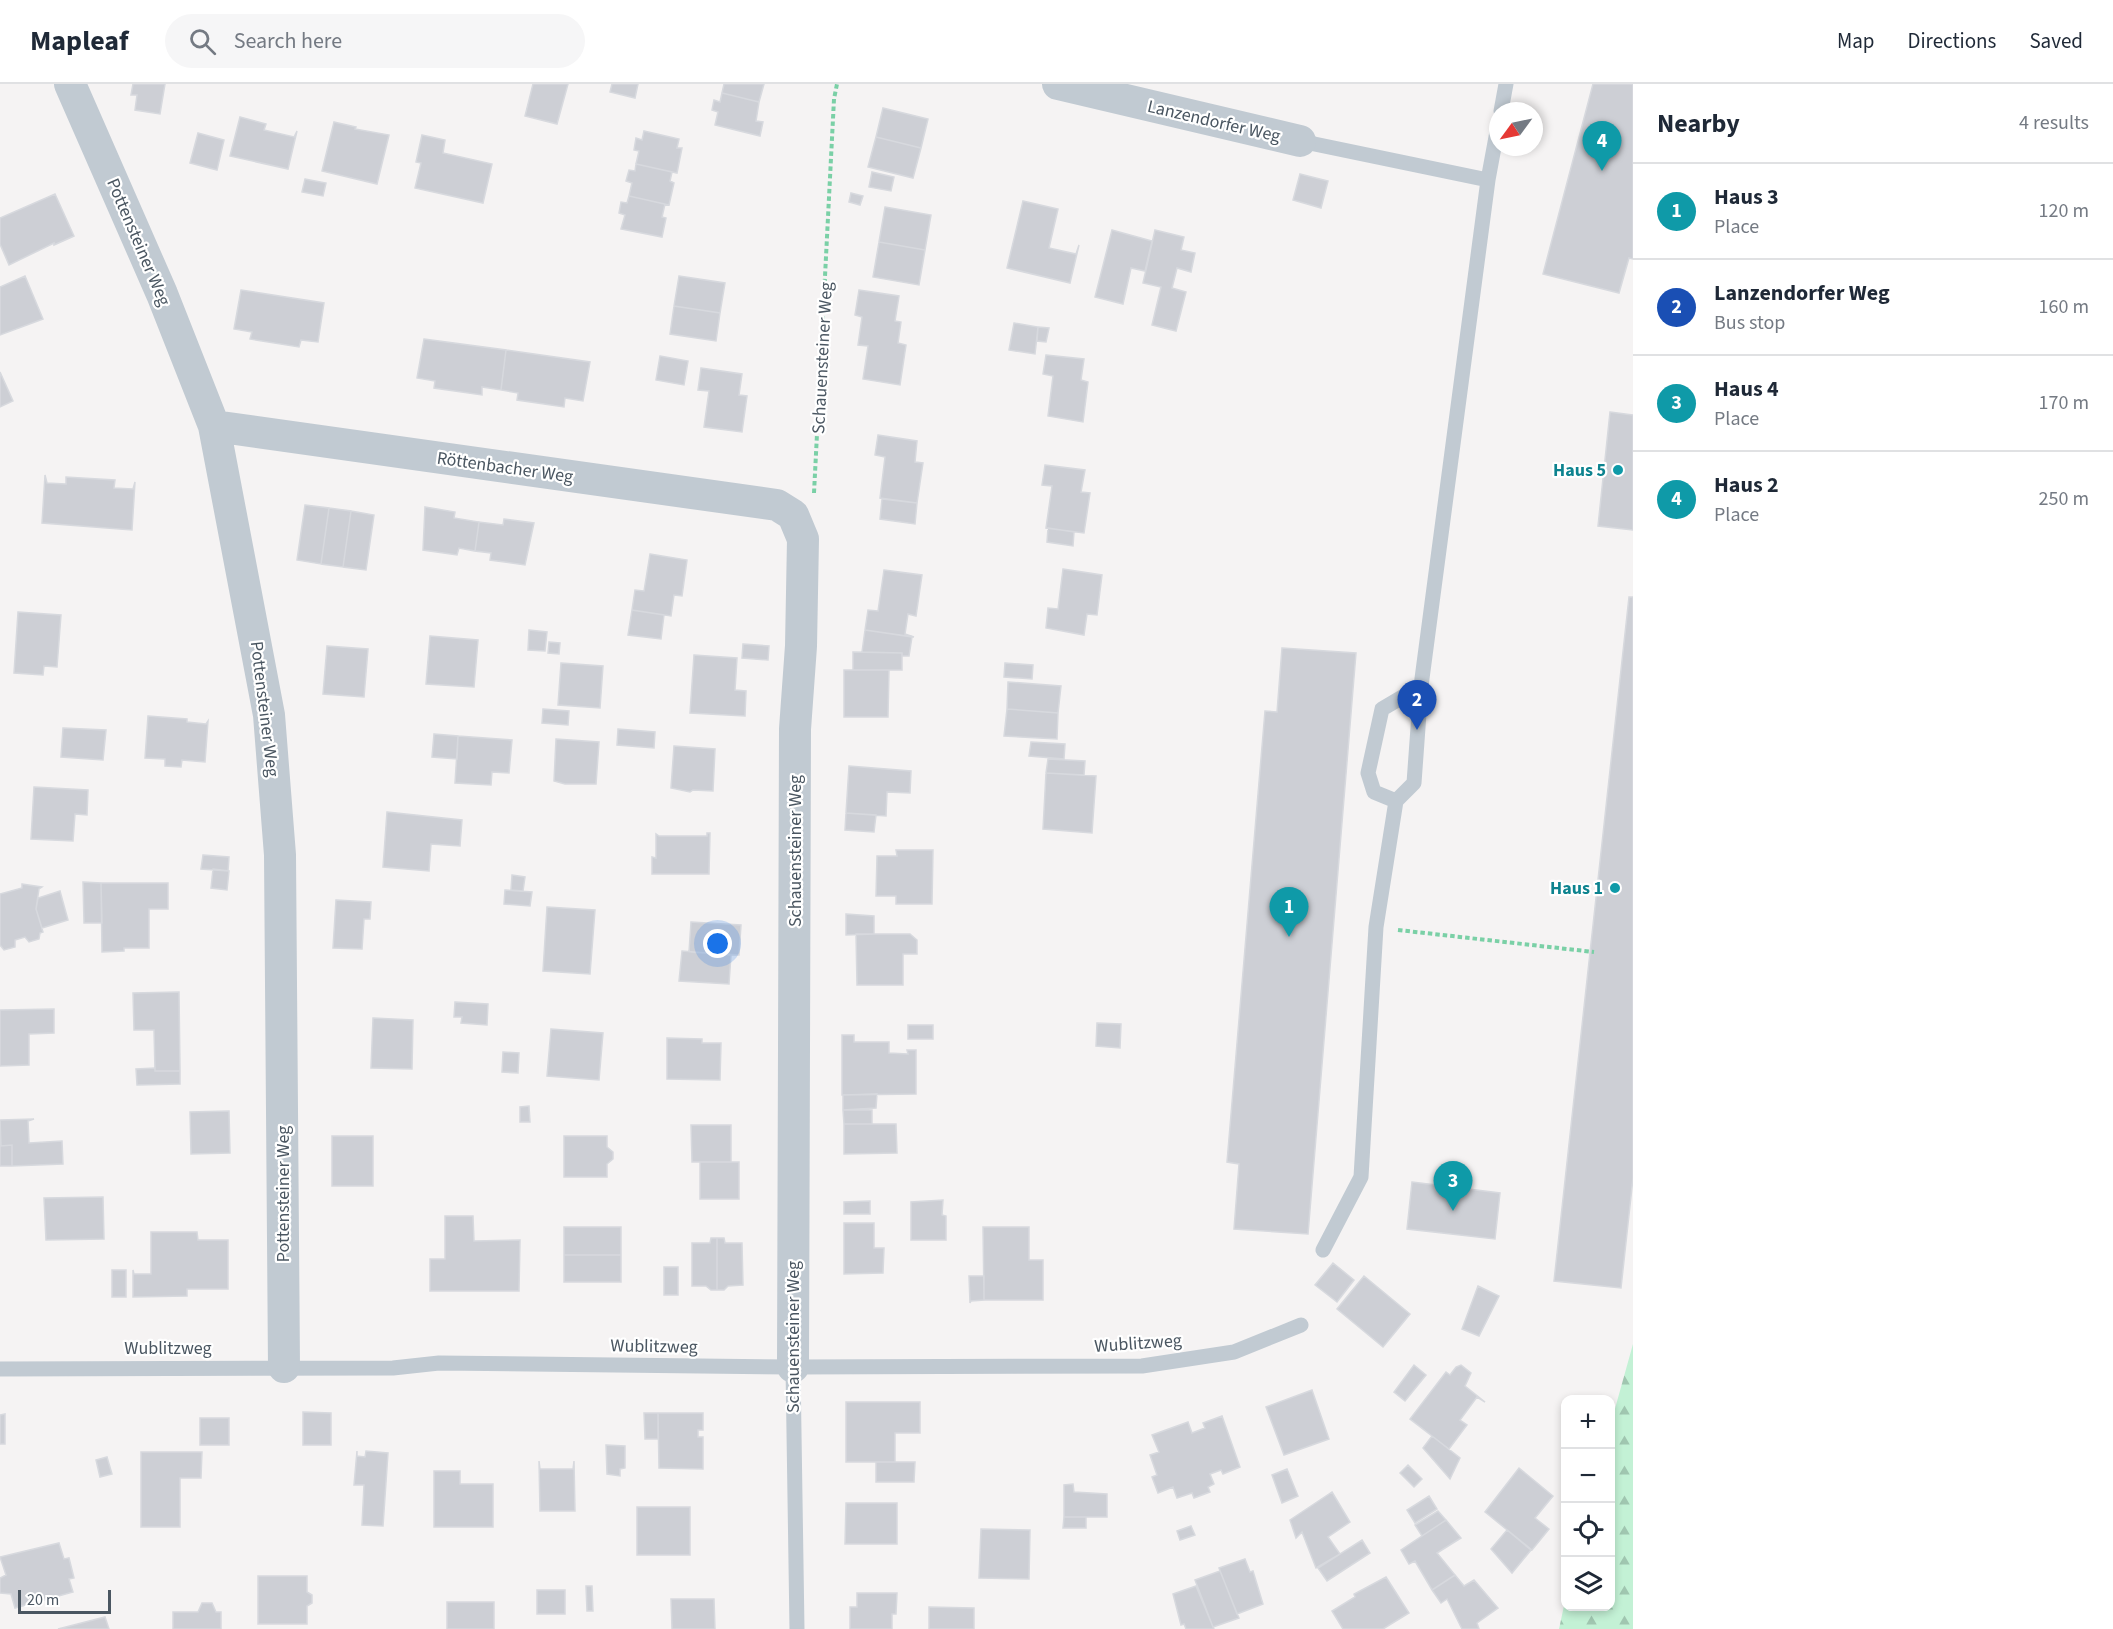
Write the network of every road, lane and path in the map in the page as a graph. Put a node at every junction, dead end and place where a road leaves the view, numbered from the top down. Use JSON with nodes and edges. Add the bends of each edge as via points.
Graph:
{"nodes":[{"id":1,"x":70,"y":84,"type":"edge"},
{"id":2,"x":837,"y":84,"type":"edge"},
{"id":3,"x":1058,"y":84,"type":"edge"},
{"id":4,"x":1506,"y":84,"type":"edge"},
{"id":5,"x":1503,"y":102,"type":"edge"},
{"id":6,"x":1300,"y":141,"type":"joint"},
{"id":7,"x":1492,"y":156,"type":"edge"},
{"id":8,"x":1488,"y":180,"type":"junction"},
{"id":9,"x":214,"y":426,"type":"junction"},
{"id":10,"x":794,"y":515,"type":"junction"},
{"id":11,"x":1421,"y":686,"type":"junction"},
{"id":12,"x":1396,"y":801,"type":"junction"},
{"id":13,"x":1376,"y":927,"type":"junction"},
{"id":14,"x":1594,"y":952,"type":"dead end"},
{"id":15,"x":1323,"y":1250,"type":"dead end"},
{"id":16,"x":1301,"y":1325,"type":"dead end"},
{"id":17,"x":284,"y":1367,"type":"junction"},
{"id":18,"x":793,"y":1367,"type":"junction"},
{"id":19,"x":0,"y":1369,"type":"edge"},
{"id":20,"x":797,"y":1629,"type":"edge"}],
"edges":[{"from":1,"to":9,"type":"street","name":"Pottensteiner Weg","via":[[162,294]]},
{"from":2,"to":10,"type":"path","name":"Schauensteiner Weg","via":[[815,492]]},
{"from":3,"to":6,"type":"street","name":"Lanzendorfer Weg"},
{"from":4,"to":5,"type":"lane"},
{"from":6,"to":8,"type":"lane"},
{"from":7,"to":8,"type":"lane"},
{"from":8,"to":11,"type":"lane"},
{"from":9,"to":10,"type":"street","name":"Röttenbacher Weg","via":[[777,504]]},
{"from":9,"to":17,"type":"street","name":"Pottensteiner Weg","via":[[269,715],[280,855]]},
{"from":10,"to":18,"type":"street","name":"Schauensteiner Weg","via":[[803,539],[795,740]]},
{"from":11,"to":12,"type":"lane","via":[[1414,783]]},
{"from":11,"to":12,"type":"lane","via":[[1382,709],[1368,773],[1374,792]]},
{"from":12,"to":13,"type":"lane"},
{"from":13,"to":14,"type":"path"},
{"from":13,"to":15,"type":"lane","via":[[1361,1177]]},
{"from":16,"to":18,"type":"lane","name":"Wublitzweg","via":[[1234,1352],[1142,1366]]},
{"from":17,"to":18,"type":"lane","name":"Wublitzweg","via":[[393,1368],[439,1363]]},
{"from":17,"to":19,"type":"lane","name":"Wublitzweg"},
{"from":18,"to":20,"type":"lane","name":"Schauensteiner Weg"}]}
